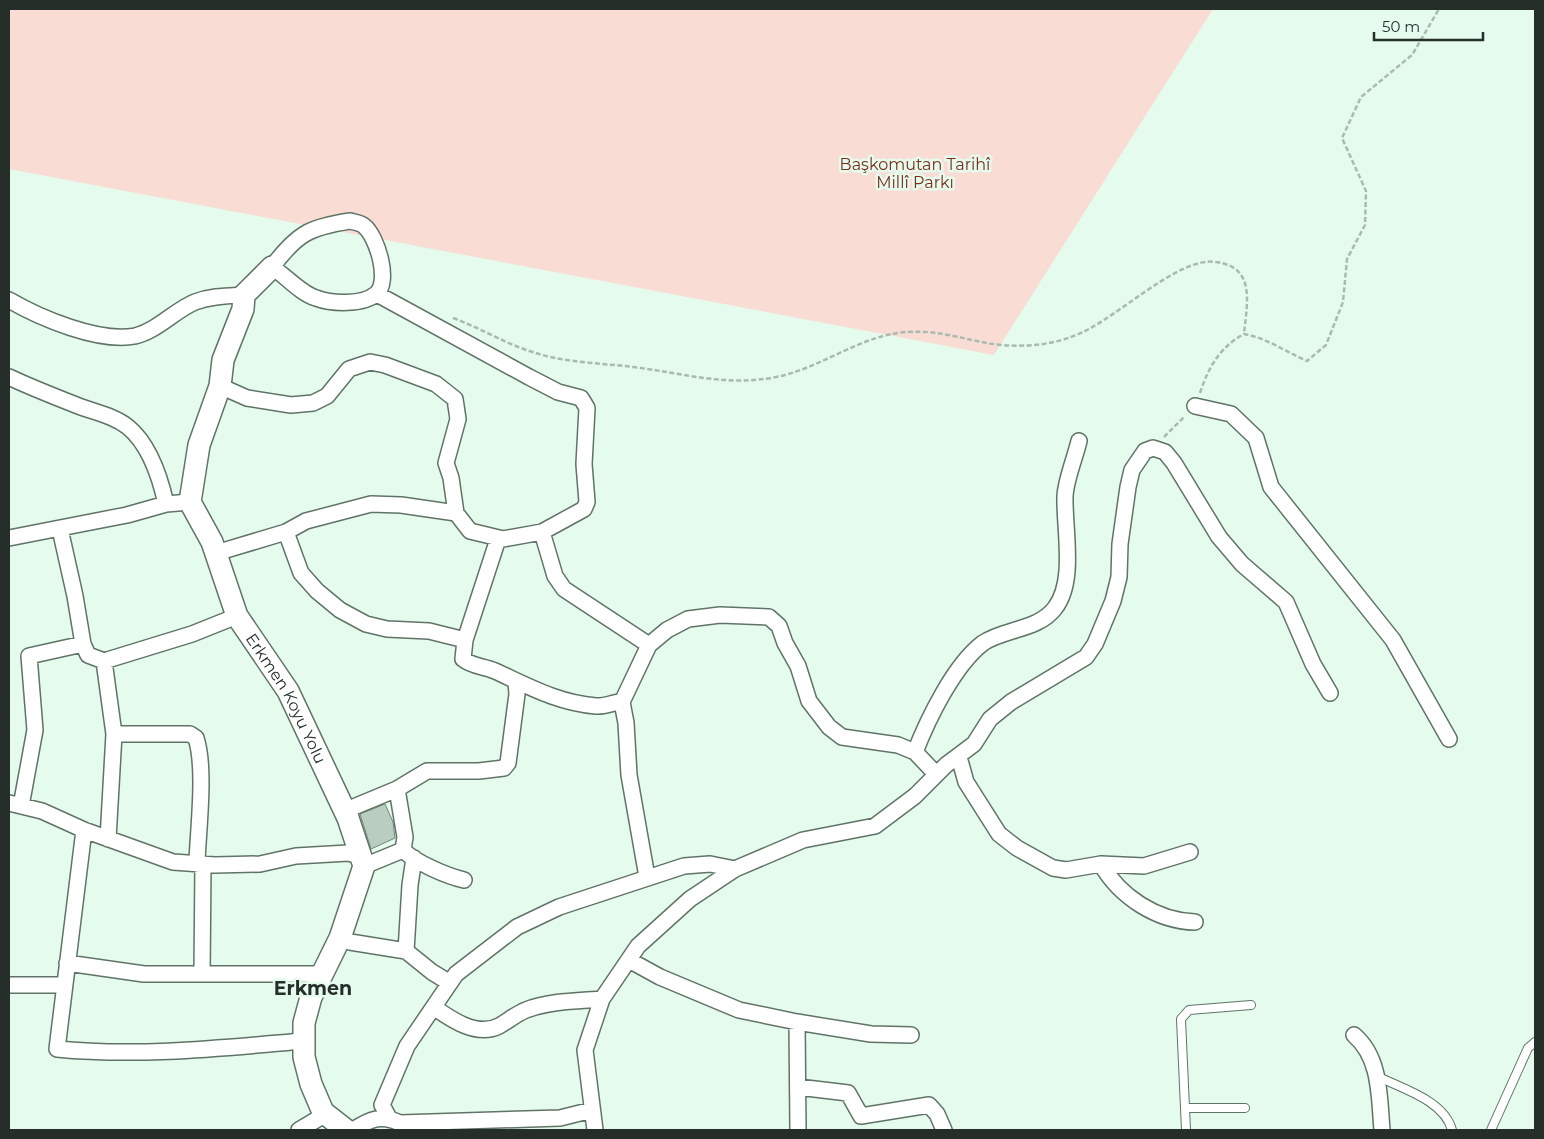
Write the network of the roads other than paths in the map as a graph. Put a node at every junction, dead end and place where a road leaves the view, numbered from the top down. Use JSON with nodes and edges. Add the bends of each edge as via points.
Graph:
{"nodes":[{"id":1,"x":272,"y":266,"type":"junction"},
{"id":2,"x":377,"y":294,"type":"junction"},
{"id":3,"x":244,"y":295,"type":"junction"},
{"id":4,"x":9,"y":300,"type":"edge"},
{"id":5,"x":9,"y":377,"type":"edge"},
{"id":6,"x":220,"y":386,"type":"junction"},
{"id":7,"x":1195,"y":406,"type":"road end"},
{"id":8,"x":1079,"y":441,"type":"dead end"},
{"id":9,"x":190,"y":502,"type":"junction"},
{"id":10,"x":166,"y":504,"type":"junction"},
{"id":11,"x":456,"y":513,"type":"junction"},
{"id":12,"x":60,"y":529,"type":"junction"},
{"id":13,"x":286,"y":532,"type":"junction"},
{"id":14,"x":542,"y":532,"type":"junction"},
{"id":15,"x":9,"y":538,"type":"edge"},
{"id":16,"x":498,"y":539,"type":"junction"},
{"id":17,"x":216,"y":553,"type":"junction"},
{"id":18,"x":237,"y":616,"type":"junction"},
{"id":19,"x":465,"y":640,"type":"junction"},
{"id":20,"x":83,"y":644,"type":"junction"},
{"id":21,"x":649,"y":645,"type":"junction"},
{"id":22,"x":104,"y":661,"type":"junction"},
{"id":23,"x":516,"y":682,"type":"junction"},
{"id":24,"x":1330,"y":693,"type":"dead end"},
{"id":25,"x":622,"y":702,"type":"junction"},
{"id":26,"x":114,"y":734,"type":"junction"},
{"id":27,"x":1449,"y":739,"type":"dead end"},
{"id":28,"x":915,"y":752,"type":"junction"},
{"id":29,"x":959,"y":757,"type":"junction"},
{"id":30,"x":936,"y":774,"type":"junction"},
{"id":31,"x":397,"y":789,"type":"junction"},
{"id":32,"x":15,"y":804,"type":"edge"},
{"id":33,"x":344,"y":811,"type":"junction"},
{"id":34,"x":84,"y":830,"type":"junction"},
{"id":35,"x":108,"y":839,"type":"junction"},
{"id":36,"x":1190,"y":852,"type":"dead end"},
{"id":37,"x":409,"y":854,"type":"junction"},
{"id":38,"x":362,"y":861,"type":"junction"},
{"id":39,"x":200,"y":863,"type":"junction"},
{"id":40,"x":1101,"y":864,"type":"junction"},
{"id":41,"x":736,"y":870,"type":"junction"},
{"id":42,"x":647,"y":877,"type":"junction"},
{"id":43,"x":464,"y":880,"type":"dead end"},
{"id":44,"x":1195,"y":922,"type":"dead end"},
{"id":45,"x":340,"y":938,"type":"junction"},
{"id":46,"x":406,"y":951,"type":"junction"},
{"id":47,"x":629,"y":960,"type":"junction"},
{"id":48,"x":67,"y":963,"type":"junction"},
{"id":49,"x":202,"y":974,"type":"junction"},
{"id":50,"x":322,"y":974,"type":"junction"},
{"id":51,"x":450,"y":983,"type":"junction"},
{"id":52,"x":9,"y":984,"type":"edge"},
{"id":53,"x":64,"y":985,"type":"junction"},
{"id":54,"x":602,"y":999,"type":"junction"},
{"id":55,"x":1251,"y":1005,"type":"dead end"},
{"id":56,"x":435,"y":1008,"type":"junction"},
{"id":57,"x":797,"y":1022,"type":"junction"},
{"id":58,"x":911,"y":1035,"type":"dead end"},
{"id":59,"x":1354,"y":1035,"type":"dead end"},
{"id":60,"x":304,"y":1042,"type":"junction"},
{"id":61,"x":1535,"y":1042,"type":"edge"},
{"id":62,"x":1376,"y":1076,"type":"junction"},
{"id":63,"x":798,"y":1087,"type":"junction"},
{"id":64,"x":1185,"y":1108,"type":"junction"},
{"id":65,"x":1245,"y":1108,"type":"dead end"},
{"id":66,"x":592,"y":1110,"type":"junction"},
{"id":67,"x":326,"y":1114,"type":"junction"},
{"id":68,"x":389,"y":1118,"type":"junction"},
{"id":69,"x":299,"y":1130,"type":"edge"},
{"id":70,"x":346,"y":1130,"type":"edge"},
{"id":71,"x":353,"y":1130,"type":"edge"},
{"id":72,"x":595,"y":1130,"type":"edge"},
{"id":73,"x":798,"y":1130,"type":"edge"},
{"id":74,"x":944,"y":1130,"type":"edge"},
{"id":75,"x":1186,"y":1130,"type":"edge"},
{"id":76,"x":1382,"y":1130,"type":"edge"},
{"id":77,"x":1452,"y":1130,"type":"edge"},
{"id":78,"x":1491,"y":1130,"type":"edge"}],
"edges":[{"from":1,"to":2,"type":"street","via":[[315,298],[354,302]]},
{"from":1,"to":2,"type":"street","via":[[300,235],[326,224],[350,221],[364,226],[375,244],[383,272],[382,286]]},
{"from":1,"to":3,"type":"street"},
{"from":2,"to":14,"type":"street","via":[[558,392],[581,398],[587,408],[584,464],[588,502],[584,509]]},
{"from":3,"to":4,"type":"street","via":[[218,296],[194,302],[136,336],[89,332],[38,316]]},
{"from":3,"to":6,"type":"street","via":[[243,309],[223,360]]},
{"from":5,"to":10,"type":"street","via":[[128,426],[143,442],[158,475]]},
{"from":6,"to":9,"type":"street","via":[[199,445]]},
{"from":6,"to":11,"type":"street","via":[[247,398],[291,405],[313,403],[327,396],[349,369],[370,362],[436,384],[456,399],[458,420],[446,464]]},
{"from":7,"to":27,"type":"street","via":[[1231,414],[1256,438],[1271,487],[1394,640]]},
{"from":8,"to":28,"type":"street","via":[[1065,494],[1064,591],[1054,609],[1038,621],[984,643],[937,702]]},
{"from":9,"to":10,"type":"street"},
{"from":9,"to":17,"type":"street","name":"Erkmen Koyu Yolu"},
{"from":10,"to":12,"type":"street"},
{"from":11,"to":13,"type":"street","via":[[371,504],[306,521]]},
{"from":11,"to":16,"type":"street","via":[[470,531]]},
{"from":12,"to":15,"type":"street"},
{"from":12,"to":20,"type":"street"},
{"from":13,"to":17,"type":"street"},
{"from":13,"to":19,"type":"street","via":[[301,573],[340,610],[366,624],[387,629],[429,631]]},
{"from":14,"to":16,"type":"street"},
{"from":14,"to":21,"type":"street","via":[[555,576],[564,589]]},
{"from":16,"to":19,"type":"street"},
{"from":17,"to":18,"type":"street","name":"Erkmen Koyu Yolu"},
{"from":18,"to":22,"type":"street","via":[[192,634]]},
{"from":18,"to":33,"type":"street","name":"Erkmen Koyu Yolu","via":[[288,691]]},
{"from":19,"to":23,"type":"street","via":[[463,659]]},
{"from":20,"to":22,"type":"street","via":[[88,655]]},
{"from":20,"to":32,"type":"street","via":[[30,656],[34,730]]},
{"from":21,"to":25,"type":"street"},
{"from":21,"to":28,"type":"street","via":[[688,619],[769,617],[779,626],[798,666],[809,701],[829,727],[842,737],[898,745]]},
{"from":22,"to":26,"type":"street"},
{"from":23,"to":25,"type":"street","via":[[555,698],[596,706]]},
{"from":23,"to":31,"type":"street","via":[[508,763],[504,768],[427,771]]},
{"from":24,"to":29,"type":"street","via":[[1286,602],[1242,564],[1219,537],[1174,463],[1165,452],[1153,448],[1145,451],[1132,470],[1120,544],[1119,577],[1095,644],[1086,657],[1011,702],[990,719],[974,744]]},
{"from":25,"to":42,"type":"street","via":[[629,775]]},
{"from":26,"to":35,"type":"street"},
{"from":26,"to":39,"type":"street","via":[[190,734],[196,738],[199,747]]},
{"from":28,"to":30,"type":"street"},
{"from":29,"to":30,"type":"street"},
{"from":29,"to":40,"type":"street","via":[[966,782],[999,834],[1017,848],[1053,868],[1066,870]]},
{"from":30,"to":41,"type":"street","via":[[915,796],[875,826],[803,840]]},
{"from":31,"to":33,"type":"street"},
{"from":31,"to":37,"type":"street"},
{"from":32,"to":34,"type":"street","via":[[42,811]]},
{"from":33,"to":38,"type":"street","name":"Erkmen Koyu Yolu"},
{"from":34,"to":35,"type":"street"},
{"from":34,"to":48,"type":"street"},
{"from":35,"to":39,"type":"street","via":[[173,862]]},
{"from":36,"to":40,"type":"street","via":[[1144,866]]},
{"from":37,"to":38,"type":"street"},
{"from":37,"to":43,"type":"street","via":[[451,877]]},
{"from":37,"to":46,"type":"street","via":[[411,876]]},
{"from":38,"to":39,"type":"street","via":[[348,853],[296,856],[260,864]]},
{"from":38,"to":45,"type":"street"},
{"from":39,"to":49,"type":"street"},
{"from":40,"to":44,"type":"street","via":[[1126,896],[1138,904],[1182,922]]},
{"from":41,"to":42,"type":"street","via":[[710,864],[684,866]]},
{"from":41,"to":47,"type":"street","via":[[690,899],[638,946]]},
{"from":42,"to":51,"type":"street","via":[[559,906],[517,927],[456,974]]},
{"from":45,"to":46,"type":"street"},
{"from":45,"to":50,"type":"street"},
{"from":46,"to":51,"type":"street"},
{"from":47,"to":54,"type":"street"},
{"from":47,"to":57,"type":"street","via":[[660,977],[739,1010]]},
{"from":48,"to":49,"type":"street","via":[[144,974]]},
{"from":48,"to":53,"type":"street"},
{"from":49,"to":50,"type":"street"},
{"from":50,"to":60,"type":"street","via":[[308,1005]]},
{"from":51,"to":56,"type":"street"},
{"from":52,"to":53,"type":"street"},
{"from":53,"to":60,"type":"street","via":[[57,1049],[94,1053],[160,1052]]},
{"from":54,"to":56,"type":"street","via":[[526,1010],[496,1027],[480,1029],[464,1026]]},
{"from":54,"to":66,"type":"street","via":[[585,1050]]},
{"from":55,"to":64,"type":"lane","via":[[1189,1010],[1183,1016],[1180,1023]]},
{"from":56,"to":68,"type":"street","via":[[407,1046],[386,1092],[382,1105]]},
{"from":57,"to":58,"type":"street","via":[[872,1034]]},
{"from":57,"to":63,"type":"street"},
{"from":59,"to":62,"type":"street","via":[[1374,1060]]},
{"from":60,"to":67,"type":"street","via":[[311,1084]]},
{"from":61,"to":78,"type":"lane","via":[[1528,1048]]},
{"from":62,"to":76,"type":"street"},
{"from":62,"to":77,"type":"lane","via":[[1442,1111]]},
{"from":63,"to":73,"type":"street"},
{"from":63,"to":74,"type":"street","via":[[848,1093],[861,1116],[929,1105]]},
{"from":64,"to":65,"type":"lane"},
{"from":64,"to":75,"type":"lane"},
{"from":66,"to":68,"type":"street","via":[[560,1118],[400,1124]]},
{"from":66,"to":72,"type":"street"},
{"from":67,"to":69,"type":"street"},
{"from":67,"to":70,"type":"street"},
{"from":68,"to":71,"type":"street","via":[[365,1122]]}]}
